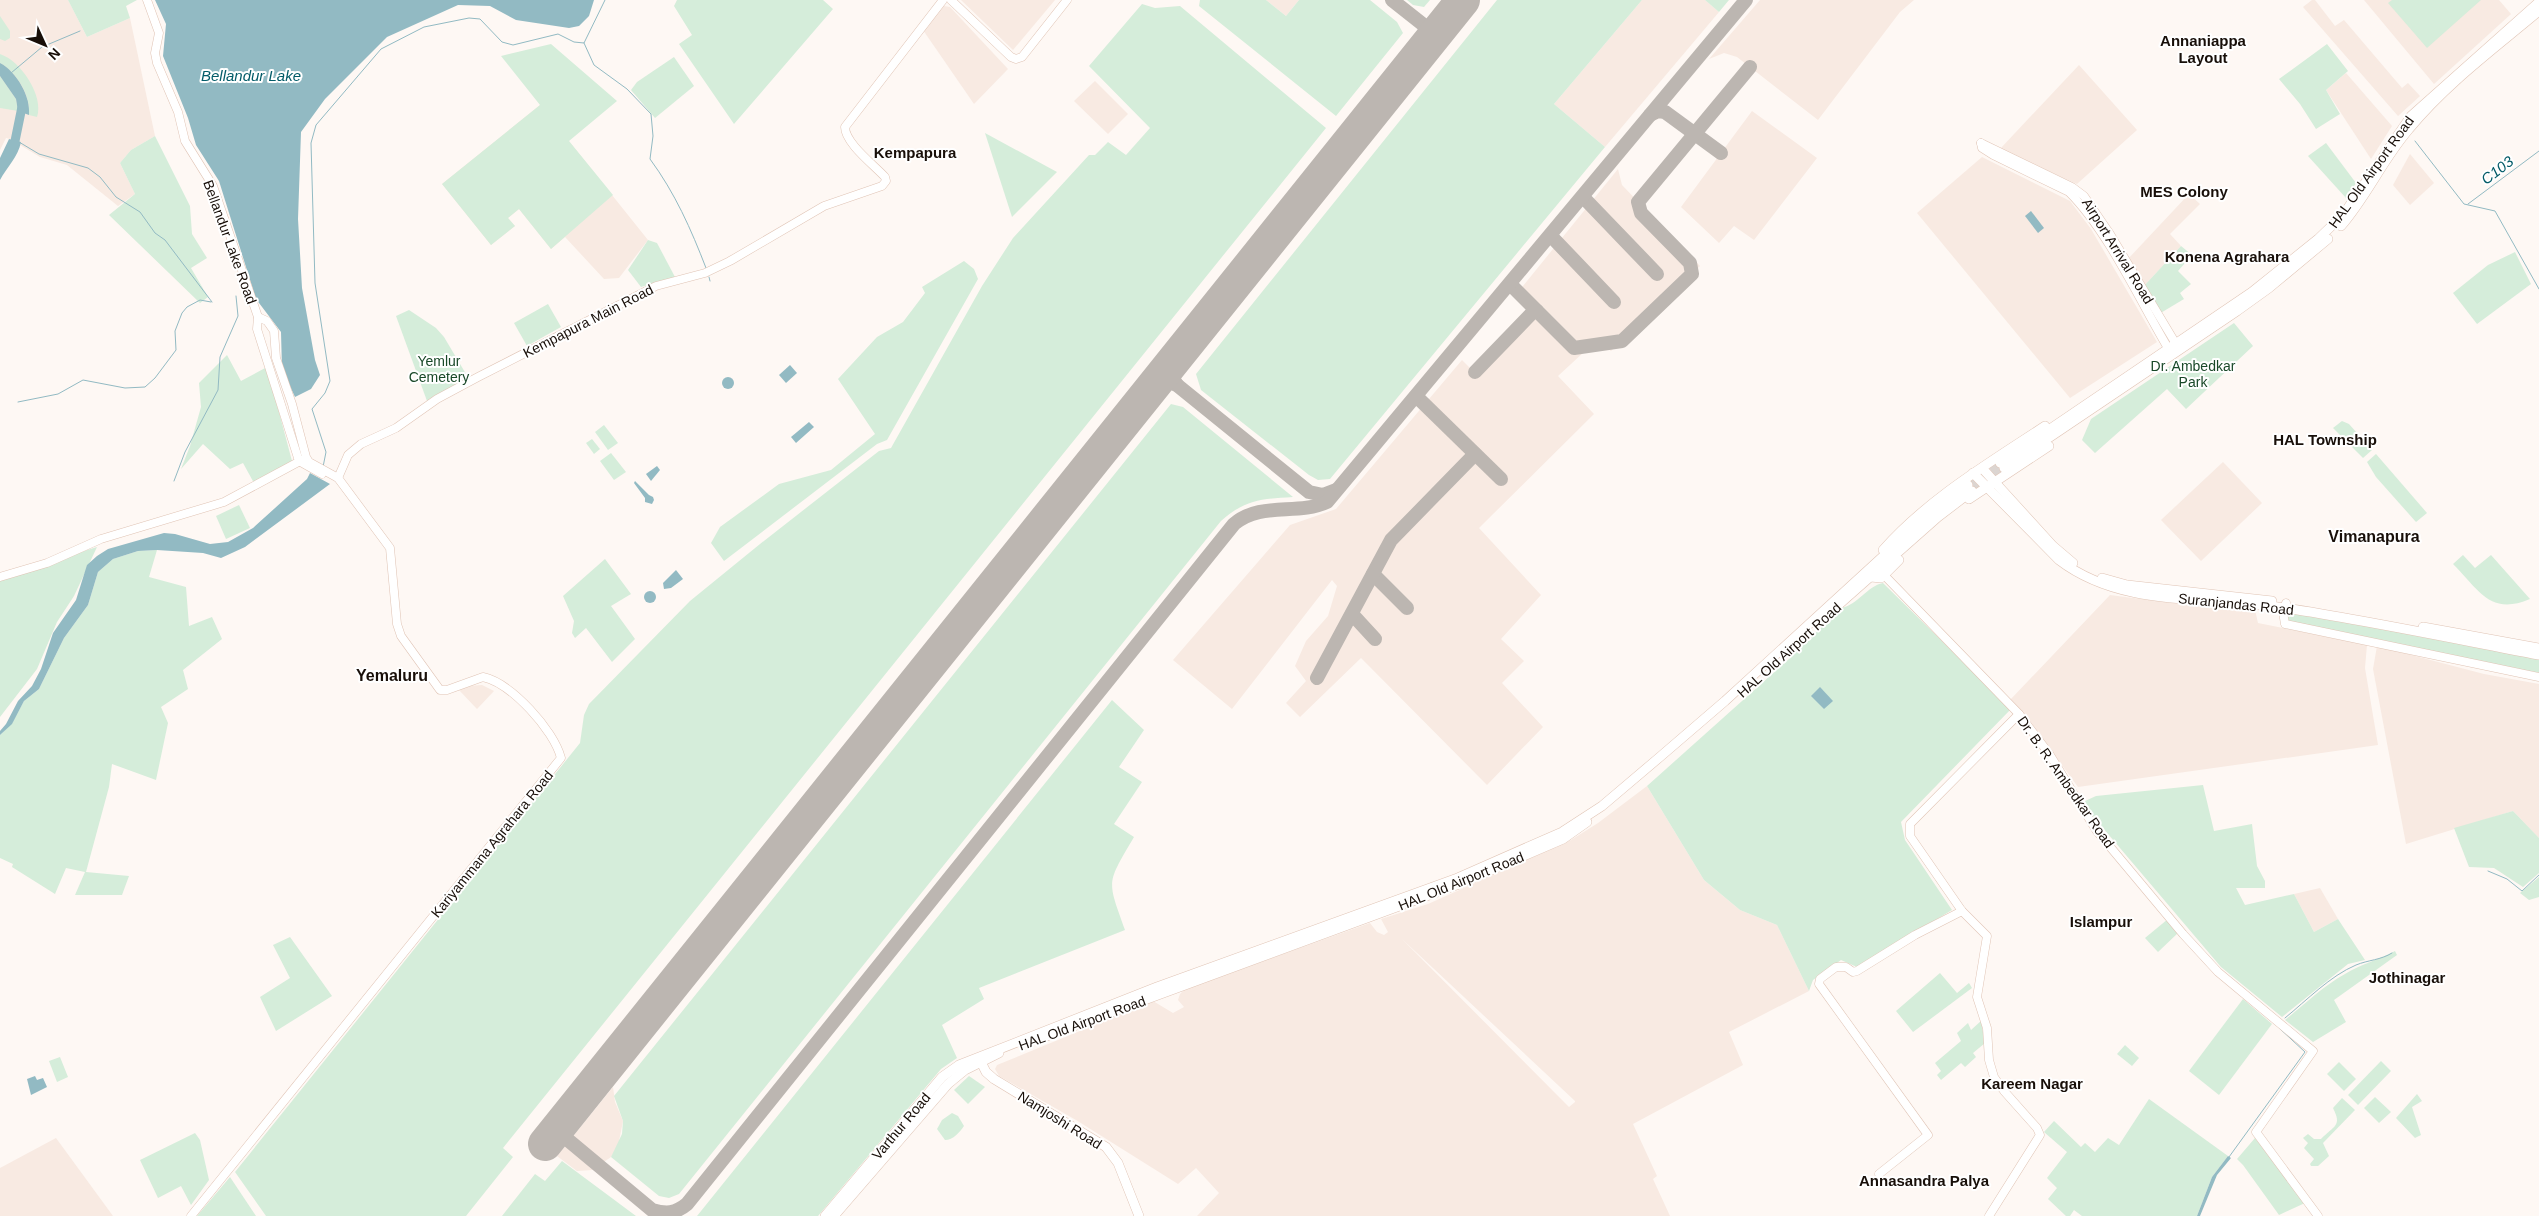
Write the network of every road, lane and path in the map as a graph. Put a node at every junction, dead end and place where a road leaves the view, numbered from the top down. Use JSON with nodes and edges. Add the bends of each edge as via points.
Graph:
{"nodes":[{"id":1,"x":147,"y":0,"type":"edge"},
{"id":2,"x":943,"y":0,"type":"edge"},
{"id":3,"x":951,"y":0,"type":"edge"},
{"id":4,"x":1067,"y":0,"type":"edge"},
{"id":5,"x":2539,"y":2,"type":"edge"},
{"id":6,"x":2539,"y":11,"type":"edge"},
{"id":7,"x":2336,"y":227,"type":"junction"},
{"id":8,"x":258,"y":317,"type":"junction"},
{"id":9,"x":2172,"y":346,"type":"junction"},
{"id":10,"x":2075,"y":416,"type":"junction"},
{"id":11,"x":305,"y":462,"type":"junction"},
{"id":12,"x":2002,"y":466,"type":"tunnel mouth"},
{"id":13,"x":1982,"y":468,"type":"junction"},
{"id":14,"x":1973,"y":473,"type":"junction"},
{"id":15,"x":336,"y":478,"type":"junction"},
{"id":16,"x":1990,"y":485,"type":"junction"},
{"id":17,"x":1970,"y":488,"type":"tunnel mouth"},
{"id":18,"x":1870,"y":574,"type":"junction"},
{"id":19,"x":1884,"y":575,"type":"junction"},
{"id":20,"x":0,"y":578,"type":"edge"},
{"id":21,"x":2285,"y":605,"type":"junction"},
{"id":22,"x":2539,"y":648,"type":"edge"},
{"id":23,"x":2539,"y":655,"type":"edge"},
{"id":24,"x":2539,"y":677,"type":"edge"},
{"id":25,"x":2019,"y":714,"type":"junction"},
{"id":26,"x":1452,"y":884,"type":"junction"},
{"id":27,"x":1962,"y":911,"type":"junction"},
{"id":28,"x":989,"y":1051,"type":"joint"},
{"id":29,"x":979,"y":1059,"type":"junction"},
{"id":30,"x":1880,"y":1174,"type":"dead end"},
{"id":31,"x":199,"y":1205,"type":"junction"},
{"id":32,"x":186,"y":1216,"type":"edge"},
{"id":33,"x":191,"y":1216,"type":"edge"},
{"id":34,"x":825,"y":1216,"type":"edge"},
{"id":35,"x":834,"y":1216,"type":"edge"},
{"id":36,"x":1139,"y":1216,"type":"edge"},
{"id":37,"x":1989,"y":1216,"type":"edge"},
{"id":38,"x":2318,"y":1216,"type":"edge"}],
"edges":[{"from":1,"to":8,"type":"street","name":"Bellandur Lake Road","via":[[159,33],[156,63],[178,112],[185,141],[213,186]]},
{"from":2,"to":15,"type":"street","name":"Kempapura Main Road","via":[[845,127],[846,135],[886,181],[882,186],[824,206],[730,261],[704,273],[656,286],[478,376],[437,399],[396,428],[361,444],[348,455]]},
{"from":3,"to":4,"type":"street","via":[[1016,59],[1022,57]]},
{"from":5,"to":7,"type":"main road","name":"HAL Old Airport Road","via":[[2410,116]]},
{"from":6,"to":7,"type":"main road","name":"HAL Old Airport Road","via":[[2412,124],[2362,199]]},
{"from":7,"to":9,"type":"main road","name":"HAL Old Airport Road","via":[[2252,292]]},
{"from":7,"to":10,"type":"main road","name":"HAL Old Airport Road","via":[[2269,288]]},
{"from":8,"to":11,"type":"street","name":"Bellandur Lake Road","via":[[258,329]]},
{"from":8,"to":11,"type":"street","name":"Bellandur Lake Road","via":[[268,320],[274,331],[276,358],[292,404]]},
{"from":9,"to":9,"type":"street","name":"Airport Arrival Road","via":[[2079,202],[2069,192],[1993,155],[1982,148],[1981,143],[2074,188],[2084,196],[2110,234]]},
{"from":9,"to":10,"type":"main road","name":"HAL Old Airport Road"},
{"from":10,"to":12,"type":"main road"},
{"from":10,"to":13,"type":"main road","via":[[2057,418]]},
{"from":10,"to":16,"type":"main road","via":[[2062,437]]},
{"from":11,"to":15,"type":"street"},
{"from":11,"to":20,"type":"street","via":[[224,502],[101,538],[47,563]]},
{"from":13,"to":14,"type":"main road"},
{"from":13,"to":16,"type":"main road","name":"Suranjandas Road"},
{"from":14,"to":16,"type":"main road","name":"Suranjandas Road"},
{"from":14,"to":18,"type":"main road","via":[[1892,540],[1870,564]]},
{"from":15,"to":31,"type":"street","name":"Kariyammana Agrahara Road","via":[[390,548],[401,636],[440,690],[483,677],[491,678],[526,705],[551,735],[561,758]]},
{"from":16,"to":19,"type":"main road","via":[[1944,518]]},
{"from":16,"to":21,"type":"main road","name":"Suranjandas Road","via":[[2059,560],[2103,585],[2155,596]]},
{"from":17,"to":18,"type":"main road"},
{"from":18,"to":19,"type":"main road","via":[[1881,578]]},
{"from":18,"to":26,"type":"main road","name":"HAL Old Airport Road","via":[[1729,705],[1605,810],[1563,839]]},
{"from":19,"to":25,"type":"street","name":"Dr. B. R. Ambedkar Road"},
{"from":21,"to":22,"type":"main road","name":"Suranjandas Road"},
{"from":21,"to":23,"type":"main road","name":"Suranjandas Road"},
{"from":21,"to":24,"type":"street","via":[[2285,624]]},
{"from":25,"to":27,"type":"street","via":[[1910,824],[1910,836]]},
{"from":25,"to":38,"type":"street","name":"Dr. B. R. Ambedkar Road","via":[[2050,754],[2096,830],[2182,934],[2218,972],[2314,1051],[2256,1132]]},
{"from":26,"to":28,"type":"main road","name":"HAL Old Airport Road","via":[[1157,987]]},
{"from":26,"to":29,"type":"main road","name":"HAL Old Airport Road"},
{"from":27,"to":30,"type":"street","via":[[1857,971],[1836,967],[1820,980],[1819,984],[1928,1135]]},
{"from":27,"to":37,"type":"street","via":[[1987,936],[1977,997],[1987,1028],[1989,1060],[1994,1077],[2040,1135]]},
{"from":28,"to":29,"type":"main road","name":"Varthur Road"},
{"from":29,"to":34,"type":"main road","name":"Varthur Road","via":[[959,1065],[942,1077]]},
{"from":29,"to":35,"type":"main road","name":"Varthur Road","via":[[948,1084]]},
{"from":29,"to":36,"type":"main road","name":"Namjoshi Road","via":[[994,1079],[1106,1147],[1118,1163]]},
{"from":31,"to":32,"type":"street"},
{"from":31,"to":33,"type":"street","name":"Kariyammana Agrahara Road"}]}
